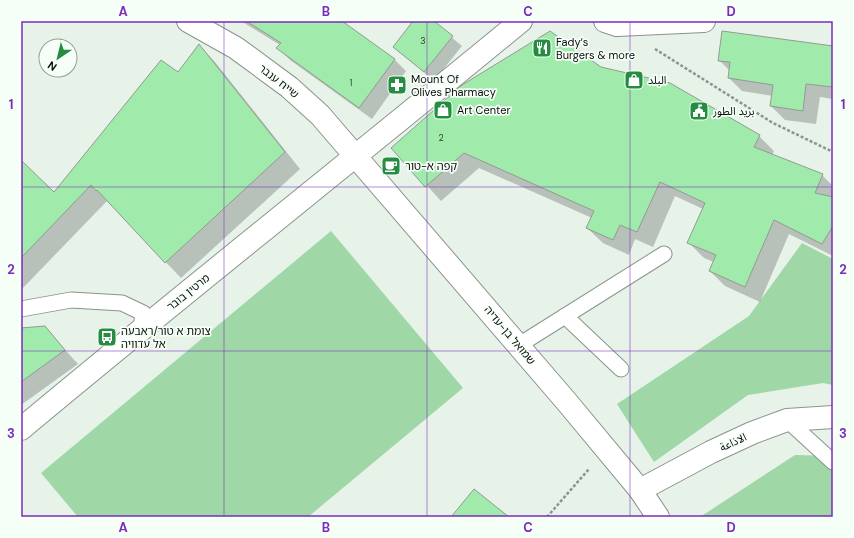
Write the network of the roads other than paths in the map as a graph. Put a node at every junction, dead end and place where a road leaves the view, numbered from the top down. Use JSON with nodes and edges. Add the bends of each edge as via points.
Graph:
{"nodes":[{"id":1,"x":188,"y":21,"type":"edge"},
{"id":2,"x":521,"y":21,"type":"edge"},
{"id":3,"x":605,"y":21,"type":"edge"},
{"id":4,"x":704,"y":21,"type":"edge"},
{"id":5,"x":357,"y":156,"type":"junction"},
{"id":6,"x":664,"y":254,"type":"dead end"},
{"id":7,"x":21,"y":309,"type":"edge"},
{"id":8,"x":565,"y":316,"type":"junction"},
{"id":9,"x":141,"y":330,"type":"junction"},
{"id":10,"x":518,"y":345,"type":"junction"},
{"id":11,"x":621,"y":369,"type":"dead end"},
{"id":12,"x":833,"y":418,"type":"edge"},
{"id":13,"x":787,"y":420,"type":"junction"},
{"id":14,"x":21,"y":429,"type":"edge"},
{"id":15,"x":833,"y":462,"type":"edge"},
{"id":16,"x":640,"y":490,"type":"junction"},
{"id":17,"x":658,"y":517,"type":"edge"}],
"edges":[{"from":1,"to":5,"type":"street","name":"שייח ענבר","via":[[236,48],[289,87],[320,115]]},
{"from":2,"to":5,"type":"street","name":"מרטין בובר"},
{"from":3,"to":4,"type":"street","via":[[617,25]]},
{"from":5,"to":9,"type":"street","name":"מרטין בובר"},
{"from":5,"to":10,"type":"street","name":"שמואל בן-עדיה"},
{"from":6,"to":8,"type":"lane"},
{"from":7,"to":9,"type":"lane","via":[[71,300],[122,303],[142,313]]},
{"from":8,"to":10,"type":"lane"},
{"from":8,"to":11,"type":"lane"},
{"from":9,"to":14,"type":"street","name":"מרטין בובר"},
{"from":10,"to":16,"type":"street","name":"שמואל בן-עדיה"},
{"from":12,"to":13,"type":"street","name":"الاذاعة"},
{"from":13,"to":15,"type":"lane"},
{"from":13,"to":16,"type":"street","name":"الاذاعة","via":[[711,452]]},
{"from":16,"to":17,"type":"street","name":"שמואל בן-עדיה"}]}
